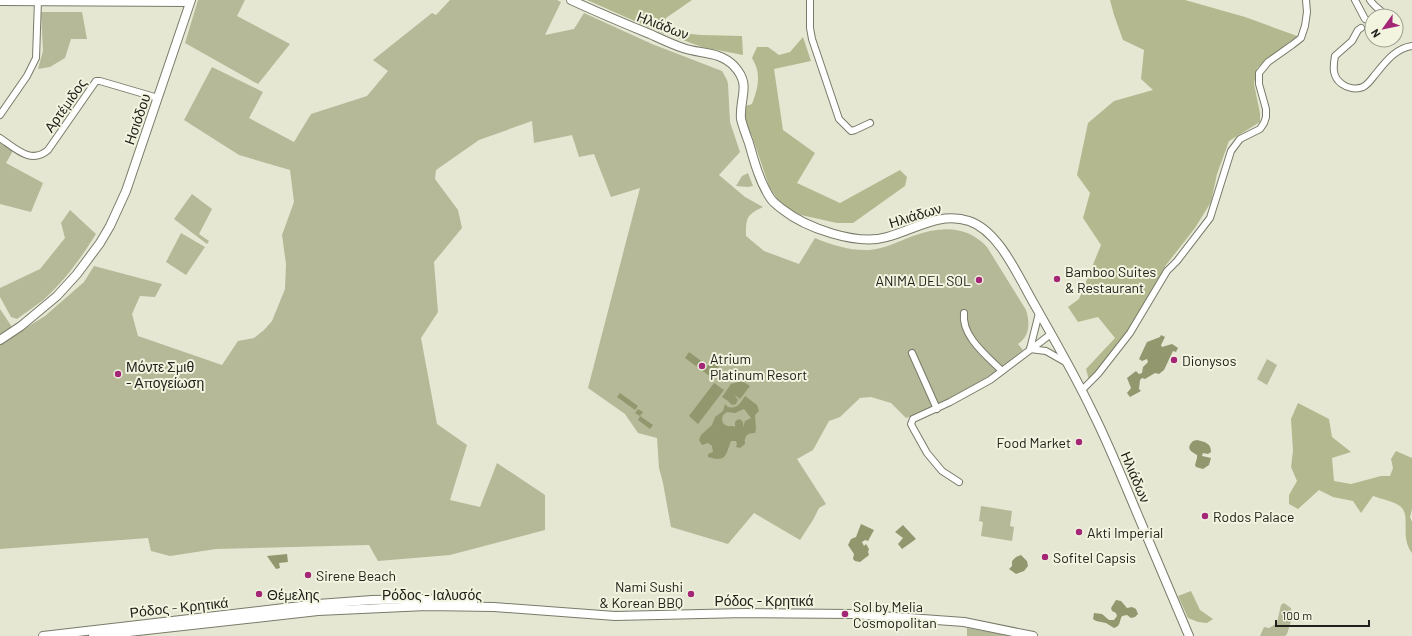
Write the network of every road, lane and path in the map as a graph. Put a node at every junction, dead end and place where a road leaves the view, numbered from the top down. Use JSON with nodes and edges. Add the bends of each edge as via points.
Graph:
{"nodes":[{"id":1,"x":571,"y":0,"type":"edge"},
{"id":2,"x":810,"y":0,"type":"edge"},
{"id":3,"x":1306,"y":0,"type":"edge"},
{"id":4,"x":1355,"y":0,"type":"edge"},
{"id":5,"x":1370,"y":0,"type":"edge"},
{"id":6,"x":38,"y":1,"type":"edge"},
{"id":7,"x":190,"y":1,"type":"edge"},
{"id":8,"x":0,"y":2,"type":"edge"},
{"id":9,"x":1376,"y":8,"type":"edge"},
{"id":10,"x":1364,"y":17,"type":"edge"},
{"id":11,"x":1361,"y":28,"type":"dead end"},
{"id":12,"x":1412,"y":46,"type":"edge"},
{"id":13,"x":158,"y":98,"type":"junction"},
{"id":14,"x":0,"y":114,"type":"edge"},
{"id":15,"x":870,"y":123,"type":"dead end"},
{"id":16,"x":0,"y":138,"type":"edge"},
{"id":17,"x":964,"y":313,"type":"dead end"},
{"id":18,"x":1039,"y":313,"type":"junction"},
{"id":19,"x":1051,"y":334,"type":"junction"},
{"id":20,"x":0,"y":340,"type":"edge"},
{"id":21,"x":1030,"y":349,"type":"junction"},
{"id":22,"x":912,"y":353,"type":"dead end"},
{"id":23,"x":1068,"y":363,"type":"junction"},
{"id":24,"x":1002,"y":371,"type":"junction"},
{"id":25,"x":1082,"y":390,"type":"junction"},
{"id":26,"x":937,"y":409,"type":"junction"},
{"id":27,"x":959,"y":482,"type":"dead end"},
{"id":28,"x":318,"y":604,"type":"joint"},
{"id":29,"x":494,"y":607,"type":"junction"},
{"id":30,"x":337,"y":610,"type":"joint"},
{"id":31,"x":42,"y":636,"type":"edge"},
{"id":32,"x":93,"y":636,"type":"edge"},
{"id":33,"x":1033,"y":636,"type":"edge"},
{"id":34,"x":1189,"y":636,"type":"edge"}],
"edges":[{"from":1,"to":18,"type":"street","name":"Ηλιάδων","via":[[684,48],[716,54],[731,63],[743,82],[742,123],[755,162],[772,201],[786,212],[819,228],[861,239],[887,237],[943,218],[953,217],[971,221],[990,233],[1001,247]]},
{"from":2,"to":15,"type":"street","via":[[812,39],[839,119],[851,131]]},
{"from":3,"to":25,"type":"street","via":[[1307,12],[1301,38],[1268,62],[1259,73],[1259,84],[1266,109],[1264,123],[1260,129],[1240,139],[1231,151],[1210,218],[1167,271],[1130,333]]},
{"from":4,"to":10,"type":"street"},
{"from":5,"to":9,"type":"street"},
{"from":6,"to":7,"type":"street"},
{"from":6,"to":8,"type":"street"},
{"from":6,"to":14,"type":"street","via":[[36,58],[28,76]]},
{"from":7,"to":13,"type":"street","name":"Ησιόδου"},
{"from":11,"to":12,"type":"street","via":[[1352,41],[1335,56],[1334,75],[1338,82],[1346,87],[1362,87],[1396,52]]},
{"from":13,"to":16,"type":"street","name":"Αρτέμιδος","via":[[96,81],[44,154],[31,157]]},
{"from":13,"to":20,"type":"street","name":"Ησιόδου","via":[[126,191],[100,243],[57,296]]},
{"from":17,"to":24,"type":"street","via":[[963,320],[968,332],[980,349]]},
{"from":18,"to":19,"type":"street","name":"Ηλιάδων"},
{"from":18,"to":21,"type":"street"},
{"from":19,"to":21,"type":"street"},
{"from":19,"to":23,"type":"street","name":"Ηλιάδων"},
{"from":21,"to":23,"type":"street","via":[[1046,351]]},
{"from":21,"to":24,"type":"street"},
{"from":22,"to":26,"type":"street"},
{"from":23,"to":25,"type":"street","name":"Ηλιάδων"},
{"from":24,"to":26,"type":"street"},
{"from":25,"to":34,"type":"street","name":"Ηλιάδων"},
{"from":26,"to":27,"type":"street","via":[[913,419],[911,424],[927,453],[942,471]]},
{"from":28,"to":29,"type":"street","name":"Ρόδος - Ιαλυσός","via":[[427,599],[457,600]]},
{"from":28,"to":31,"type":"street","name":"Ρόδος - Κρητικά"},
{"from":29,"to":30,"type":"street","name":"Ρόδος - Ιαλυσός","via":[[416,606]]},
{"from":29,"to":33,"type":"street","name":"Ρόδος - Κρητικά","via":[[615,616],[786,612],[880,615],[964,622]]},
{"from":30,"to":32,"type":"street","name":"Ρόδος - Κρητικά"}]}
